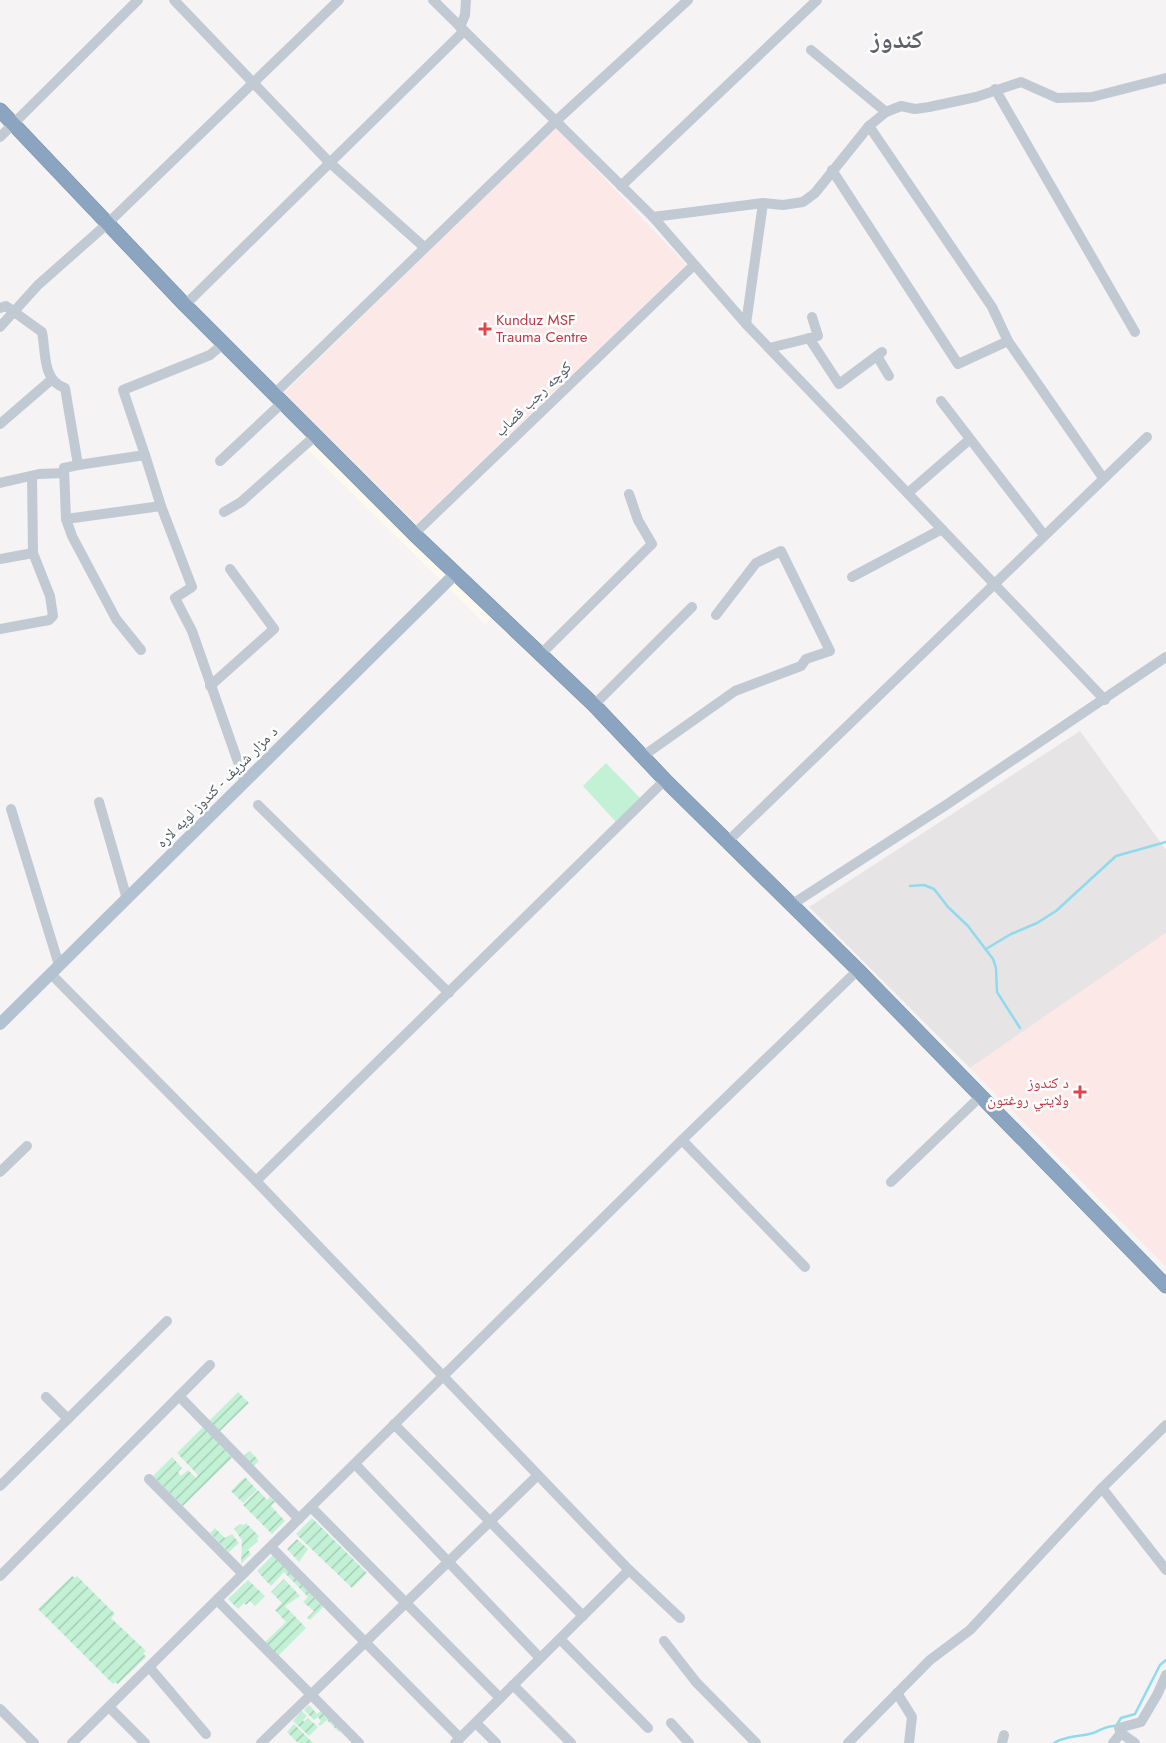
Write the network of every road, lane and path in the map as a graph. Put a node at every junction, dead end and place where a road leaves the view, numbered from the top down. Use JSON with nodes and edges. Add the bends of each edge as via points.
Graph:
{"nodes":[{"id":1,"x":138,"y":0,"type":"edge"},
{"id":2,"x":174,"y":0,"type":"edge"},
{"id":3,"x":339,"y":0,"type":"edge"},
{"id":4,"x":434,"y":0,"type":"edge"},
{"id":5,"x":466,"y":0,"type":"edge"},
{"id":6,"x":688,"y":0,"type":"edge"},
{"id":7,"x":817,"y":0,"type":"edge"},
{"id":8,"x":462,"y":29,"type":"junction"},
{"id":9,"x":811,"y":50,"type":"dead end"},
{"id":10,"x":1166,"y":78,"type":"edge"},
{"id":11,"x":253,"y":83,"type":"junction"},
{"id":12,"x":995,"y":89,"type":"junction"},
{"id":13,"x":0,"y":110,"type":"edge"},
{"id":14,"x":886,"y":112,"type":"junction"},
{"id":15,"x":557,"y":120,"type":"junction"},
{"id":16,"x":14,"y":124,"type":"junction"},
{"id":17,"x":870,"y":126,"type":"junction"},
{"id":18,"x":0,"y":137,"type":"edge"},
{"id":19,"x":329,"y":162,"type":"junction"},
{"id":20,"x":832,"y":170,"type":"junction"},
{"id":21,"x":621,"y":186,"type":"junction"},
{"id":22,"x":763,"y":203,"type":"junction"},
{"id":23,"x":654,"y":217,"type":"junction"},
{"id":24,"x":107,"y":224,"type":"junction"},
{"id":25,"x":424,"y":247,"type":"junction"},
{"id":26,"x":694,"y":265,"type":"junction"},
{"id":27,"x":185,"y":305,"type":"junction"},
{"id":28,"x":0,"y":308,"type":"edge"},
{"id":29,"x":14,"y":313,"type":"junction"},
{"id":30,"x":812,"y":317,"type":"dead end"},
{"id":31,"x":746,"y":324,"type":"junction"},
{"id":32,"x":0,"y":328,"type":"edge"},
{"id":33,"x":1135,"y":332,"type":"dead end"},
{"id":34,"x":809,"y":338,"type":"junction"},
{"id":35,"x":1008,"y":341,"type":"junction"},
{"id":36,"x":223,"y":344,"type":"junction"},
{"id":37,"x":769,"y":348,"type":"junction"},
{"id":38,"x":889,"y":376,"type":"dead end"},
{"id":39,"x":51,"y":380,"type":"junction"},
{"id":40,"x":279,"y":398,"type":"junction"},
{"id":41,"x":940,"y":401,"type":"dead end"},
{"id":42,"x":0,"y":424,"type":"edge"},
{"id":43,"x":315,"y":436,"type":"junction"},
{"id":44,"x":1147,"y":437,"type":"dead end"},
{"id":45,"x":969,"y":440,"type":"junction"},
{"id":46,"x":145,"y":456,"type":"junction"},
{"id":47,"x":220,"y":460,"type":"dead end"},
{"id":48,"x":78,"y":465,"type":"junction"},
{"id":49,"x":63,"y":474,"type":"junction"},
{"id":50,"x":32,"y":476,"type":"junction"},
{"id":51,"x":1103,"y":478,"type":"junction"},
{"id":52,"x":0,"y":483,"type":"edge"},
{"id":53,"x":908,"y":493,"type":"junction"},
{"id":54,"x":630,"y":494,"type":"dead end"},
{"id":55,"x":161,"y":506,"type":"junction"},
{"id":56,"x":224,"y":512,"type":"dead end"},
{"id":57,"x":66,"y":519,"type":"junction"},
{"id":58,"x":942,"y":529,"type":"junction"},
{"id":59,"x":414,"y":534,"type":"junction"},
{"id":60,"x":1044,"y":535,"type":"junction"},
{"id":61,"x":33,"y":553,"type":"junction"},
{"id":62,"x":0,"y":559,"type":"edge"},
{"id":63,"x":230,"y":569,"type":"dead end"},
{"id":64,"x":456,"y":573,"type":"junction"},
{"id":65,"x":852,"y":577,"type":"dead end"},
{"id":66,"x":994,"y":585,"type":"junction"},
{"id":67,"x":692,"y":607,"type":"dead end"},
{"id":68,"x":716,"y":615,"type":"dead end"},
{"id":69,"x":0,"y":629,"type":"edge"},
{"id":70,"x":141,"y":650,"type":"dead end"},
{"id":71,"x":541,"y":654,"type":"junction"},
{"id":72,"x":1166,"y":657,"type":"edge"},
{"id":73,"x":210,"y":686,"type":"junction"},
{"id":74,"x":1105,"y":700,"type":"junction"},
{"id":75,"x":594,"y":704,"type":"junction"},
{"id":76,"x":643,"y":756,"type":"junction"},
{"id":77,"x":664,"y":780,"type":"junction"},
{"id":78,"x":245,"y":782,"type":"junction"},
{"id":79,"x":99,"y":802,"type":"dead end"},
{"id":80,"x":258,"y":805,"type":"dead end"},
{"id":81,"x":11,"y":809,"type":"dead end"},
{"id":82,"x":726,"y":843,"type":"junction"},
{"id":83,"x":127,"y":898,"type":"junction"},
{"id":84,"x":791,"y":905,"type":"junction"},
{"id":85,"x":55,"y":970,"type":"junction"},
{"id":86,"x":858,"y":970,"type":"junction"},
{"id":87,"x":449,"y":993,"type":"junction"},
{"id":88,"x":0,"y":1024,"type":"edge"},
{"id":89,"x":982,"y":1095,"type":"junction"},
{"id":90,"x":682,"y":1140,"type":"junction"},
{"id":91,"x":27,"y":1146,"type":"dead end"},
{"id":92,"x":0,"y":1172,"type":"edge"},
{"id":93,"x":256,"y":1181,"type":"junction"},
{"id":94,"x":891,"y":1182,"type":"dead end"},
{"id":95,"x":805,"y":1267,"type":"dead end"},
{"id":96,"x":1166,"y":1286,"type":"edge"},
{"id":97,"x":166,"y":1322,"type":"dead end"},
{"id":98,"x":210,"y":1365,"type":"dead end"},
{"id":99,"x":444,"y":1375,"type":"junction"},
{"id":100,"x":179,"y":1396,"type":"junction"},
{"id":101,"x":46,"y":1397,"type":"dead end"},
{"id":102,"x":68,"y":1419,"type":"junction"},
{"id":103,"x":394,"y":1424,"type":"junction"},
{"id":104,"x":1166,"y":1425,"type":"edge"},
{"id":105,"x":354,"y":1464,"type":"junction"},
{"id":106,"x":537,"y":1476,"type":"junction"},
{"id":107,"x":149,"y":1479,"type":"dead end"},
{"id":108,"x":0,"y":1486,"type":"edge"},
{"id":109,"x":1102,"y":1488,"type":"junction"},
{"id":110,"x":312,"y":1507,"type":"junction"},
{"id":111,"x":299,"y":1519,"type":"junction"},
{"id":112,"x":490,"y":1521,"type":"junction"},
{"id":113,"x":271,"y":1547,"type":"junction"},
{"id":114,"x":448,"y":1562,"type":"junction"},
{"id":115,"x":629,"y":1570,"type":"junction"},
{"id":116,"x":1166,"y":1570,"type":"edge"},
{"id":117,"x":243,"y":1574,"type":"junction"},
{"id":118,"x":0,"y":1576,"type":"edge"},
{"id":119,"x":217,"y":1600,"type":"junction"},
{"id":120,"x":406,"y":1603,"type":"junction"},
{"id":121,"x":583,"y":1616,"type":"junction"},
{"id":122,"x":680,"y":1618,"type":"dead end"},
{"id":123,"x":560,"y":1639,"type":"junction"},
{"id":124,"x":664,"y":1641,"type":"dead end"},
{"id":125,"x":365,"y":1642,"type":"junction"},
{"id":126,"x":540,"y":1658,"type":"junction"},
{"id":127,"x":150,"y":1668,"type":"junction"},
{"id":128,"x":1166,"y":1675,"type":"edge"},
{"id":129,"x":513,"y":1685,"type":"junction"},
{"id":130,"x":897,"y":1693,"type":"junction"},
{"id":131,"x":311,"y":1694,"type":"junction"},
{"id":132,"x":500,"y":1698,"type":"junction"},
{"id":133,"x":109,"y":1707,"type":"junction"},
{"id":134,"x":0,"y":1709,"type":"edge"},
{"id":135,"x":476,"y":1723,"type":"junction"},
{"id":136,"x":672,"y":1723,"type":"dead end"},
{"id":137,"x":648,"y":1728,"type":"dead end"},
{"id":138,"x":1121,"y":1733,"type":"junction"},
{"id":139,"x":206,"y":1734,"type":"dead end"},
{"id":140,"x":458,"y":1740,"type":"edge"},
{"id":141,"x":34,"y":1743,"type":"edge"},
{"id":142,"x":72,"y":1743,"type":"edge"},
{"id":143,"x":146,"y":1743,"type":"edge"},
{"id":144,"x":261,"y":1743,"type":"edge"},
{"id":145,"x":359,"y":1743,"type":"edge"},
{"id":146,"x":496,"y":1743,"type":"edge"},
{"id":147,"x":570,"y":1743,"type":"edge"},
{"id":148,"x":689,"y":1743,"type":"edge"},
{"id":149,"x":756,"y":1743,"type":"edge"},
{"id":150,"x":848,"y":1743,"type":"edge"},
{"id":151,"x":909,"y":1743,"type":"edge"},
{"id":152,"x":1113,"y":1743,"type":"edge"},
{"id":153,"x":1135,"y":1743,"type":"edge"}],
"edges":[{"from":1,"to":16,"type":"street"},
{"from":2,"to":11,"type":"street"},
{"from":3,"to":11,"type":"street"},
{"from":4,"to":8,"type":"street"},
{"from":5,"to":8,"type":"street"},
{"from":6,"to":15,"type":"street"},
{"from":7,"to":21,"type":"street"},
{"from":8,"to":15,"type":"street"},
{"from":8,"to":19,"type":"street"},
{"from":9,"to":14,"type":"street"},
{"from":10,"to":12,"type":"street","via":[[1092,97],[1057,98],[1021,82]]},
{"from":11,"to":19,"type":"street"},
{"from":11,"to":24,"type":"street"},
{"from":12,"to":14,"type":"street","via":[[976,97],[929,107],[901,106]]},
{"from":12,"to":33,"type":"street"},
{"from":13,"to":16,"type":"highway"},
{"from":14,"to":17,"type":"street"},
{"from":15,"to":21,"type":"street"},
{"from":15,"to":25,"type":"street"},
{"from":16,"to":18,"type":"street"},
{"from":16,"to":24,"type":"highway"},
{"from":17,"to":20,"type":"street"},
{"from":17,"to":35,"type":"street","via":[[992,308]]},
{"from":19,"to":25,"type":"street"},
{"from":19,"to":27,"type":"street"},
{"from":20,"to":22,"type":"street","via":[[815,193],[803,202]]},
{"from":20,"to":35,"type":"street","via":[[958,364]]},
{"from":21,"to":23,"type":"street"},
{"from":22,"to":23,"type":"street"},
{"from":22,"to":31,"type":"street"},
{"from":23,"to":26,"type":"street"},
{"from":24,"to":27,"type":"highway"},
{"from":24,"to":29,"type":"street","via":[[38,285]]},
{"from":25,"to":40,"type":"street"},
{"from":26,"to":31,"type":"street"},
{"from":26,"to":59,"type":"street","name":"کوچه رجب قصاب"},
{"from":27,"to":36,"type":"highway"},
{"from":28,"to":29,"type":"street","via":[[6,306]]},
{"from":29,"to":32,"type":"street"},
{"from":29,"to":39,"type":"street","via":[[42,332]]},
{"from":30,"to":34,"type":"street","via":[[818,336]]},
{"from":31,"to":37,"type":"street"},
{"from":34,"to":37,"type":"street"},
{"from":34,"to":38,"type":"street","via":[[839,384],[879,354]]},
{"from":35,"to":51,"type":"street"},
{"from":36,"to":40,"type":"highway"},
{"from":36,"to":46,"type":"street","via":[[210,356],[123,390]]},
{"from":37,"to":53,"type":"street"},
{"from":39,"to":42,"type":"street"},
{"from":39,"to":48,"type":"street","via":[[65,388]]},
{"from":40,"to":43,"type":"highway"},
{"from":40,"to":47,"type":"street"},
{"from":41,"to":45,"type":"street"},
{"from":43,"to":56,"type":"street","via":[[241,502]]},
{"from":43,"to":59,"type":"highway"},
{"from":44,"to":51,"type":"street"},
{"from":45,"to":53,"type":"street"},
{"from":45,"to":60,"type":"street"},
{"from":46,"to":48,"type":"street"},
{"from":46,"to":55,"type":"street"},
{"from":48,"to":49,"type":"street","via":[[64,468]]},
{"from":49,"to":50,"type":"street"},
{"from":49,"to":57,"type":"street"},
{"from":50,"to":52,"type":"street"},
{"from":50,"to":61,"type":"street"},
{"from":51,"to":60,"type":"street"},
{"from":53,"to":58,"type":"street"},
{"from":54,"to":71,"type":"street","via":[[638,520],[652,544]]},
{"from":55,"to":57,"type":"street"},
{"from":55,"to":73,"type":"street","via":[[192,587],[175,598],[192,631]]},
{"from":57,"to":70,"type":"street","via":[[76,546],[116,619]]},
{"from":58,"to":65,"type":"street"},
{"from":58,"to":66,"type":"street"},
{"from":59,"to":64,"type":"highway"},
{"from":60,"to":66,"type":"street"},
{"from":61,"to":62,"type":"street"},
{"from":61,"to":69,"type":"street","via":[[50,596],[52,618]]},
{"from":63,"to":73,"type":"street","via":[[274,629]]},
{"from":64,"to":71,"type":"highway"},
{"from":64,"to":78,"type":"main road","name":"د مزار شریف - کندوز لویه لاره"},
{"from":66,"to":74,"type":"street"},
{"from":66,"to":82,"type":"street"},
{"from":67,"to":75,"type":"street"},
{"from":68,"to":76,"type":"street","via":[[756,563],[781,551],[830,651],[734,692]]},
{"from":71,"to":75,"type":"highway"},
{"from":72,"to":74,"type":"street"},
{"from":73,"to":78,"type":"street"},
{"from":74,"to":84,"type":"street"},
{"from":75,"to":76,"type":"highway"},
{"from":76,"to":77,"type":"highway"},
{"from":77,"to":82,"type":"highway"},
{"from":77,"to":87,"type":"street"},
{"from":78,"to":83,"type":"main road","name":"د مزار شریف - کندوز لویه لاره"},
{"from":79,"to":83,"type":"street"},
{"from":80,"to":87,"type":"street"},
{"from":81,"to":85,"type":"street"},
{"from":82,"to":84,"type":"highway"},
{"from":83,"to":85,"type":"main road","name":"د مزار شریف - کندوز لویه لاره"},
{"from":84,"to":86,"type":"highway"},
{"from":85,"to":88,"type":"main road","name":"د مزار شریف - کندوز لویه لاره"},
{"from":85,"to":93,"type":"street"},
{"from":86,"to":89,"type":"highway"},
{"from":86,"to":90,"type":"street"},
{"from":87,"to":93,"type":"street"},
{"from":89,"to":94,"type":"street"},
{"from":89,"to":96,"type":"highway"},
{"from":90,"to":95,"type":"street"},
{"from":90,"to":99,"type":"street"},
{"from":91,"to":92,"type":"street"},
{"from":93,"to":99,"type":"street"},
{"from":97,"to":102,"type":"street"},
{"from":98,"to":100,"type":"street"},
{"from":99,"to":103,"type":"street"},
{"from":99,"to":106,"type":"street"},
{"from":100,"to":111,"type":"street"},
{"from":100,"to":118,"type":"street"},
{"from":101,"to":102,"type":"street"},
{"from":102,"to":108,"type":"street"},
{"from":103,"to":105,"type":"street"},
{"from":103,"to":112,"type":"street"},
{"from":104,"to":109,"type":"street"},
{"from":105,"to":110,"type":"street"},
{"from":105,"to":114,"type":"street"},
{"from":106,"to":112,"type":"street"},
{"from":106,"to":115,"type":"street"},
{"from":107,"to":117,"type":"street"},
{"from":109,"to":116,"type":"street"},
{"from":109,"to":130,"type":"street","via":[[970,1630],[930,1660]]},
{"from":110,"to":111,"type":"street"},
{"from":110,"to":120,"type":"street"},
{"from":111,"to":113,"type":"street"},
{"from":112,"to":114,"type":"street"},
{"from":112,"to":121,"type":"street"},
{"from":113,"to":117,"type":"street"},
{"from":113,"to":125,"type":"street"},
{"from":114,"to":120,"type":"street"},
{"from":114,"to":126,"type":"street"},
{"from":115,"to":121,"type":"street"},
{"from":115,"to":122,"type":"street"},
{"from":117,"to":119,"type":"street"},
{"from":119,"to":127,"type":"street"},
{"from":119,"to":131,"type":"street"},
{"from":120,"to":125,"type":"street"},
{"from":120,"to":132,"type":"street"},
{"from":121,"to":123,"type":"street"},
{"from":123,"to":126,"type":"street"},
{"from":123,"to":137,"type":"street"},
{"from":124,"to":149,"type":"street","via":[[696,1682]]},
{"from":125,"to":131,"type":"street"},
{"from":125,"to":140,"type":"street"},
{"from":126,"to":129,"type":"street"},
{"from":127,"to":133,"type":"street"},
{"from":127,"to":139,"type":"street"},
{"from":128,"to":138,"type":"street","via":[[1141,1722],[1119,1728]]},
{"from":129,"to":132,"type":"street"},
{"from":129,"to":147,"type":"street"},
{"from":130,"to":150,"type":"street"},
{"from":130,"to":151,"type":"street","via":[[912,1717]]},
{"from":131,"to":144,"type":"street"},
{"from":131,"to":145,"type":"street"},
{"from":132,"to":135,"type":"street"},
{"from":133,"to":142,"type":"street"},
{"from":133,"to":143,"type":"street"},
{"from":134,"to":141,"type":"street"},
{"from":135,"to":140,"type":"street"},
{"from":135,"to":146,"type":"street"},
{"from":136,"to":148,"type":"street"},
{"from":138,"to":152,"type":"street"},
{"from":138,"to":153,"type":"street"}]}
